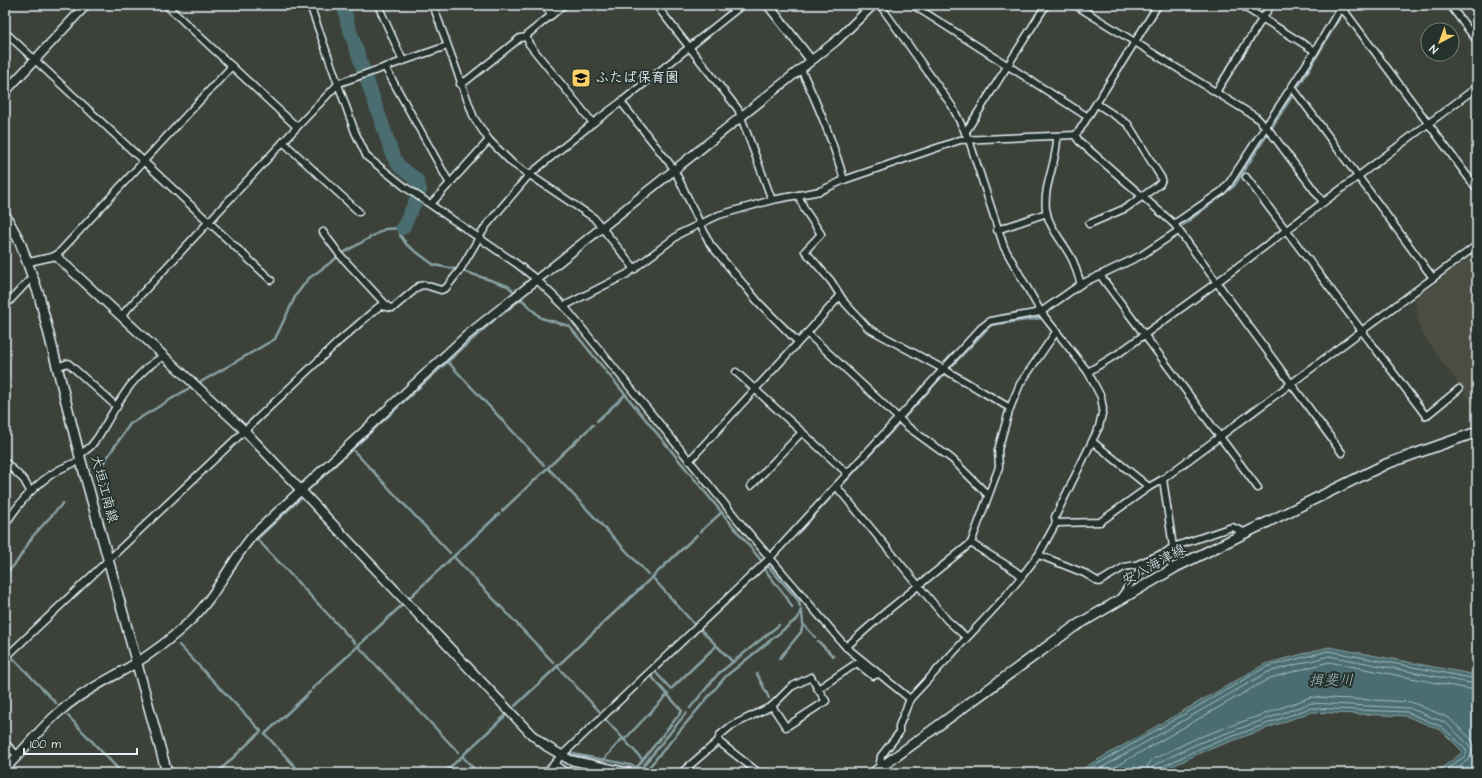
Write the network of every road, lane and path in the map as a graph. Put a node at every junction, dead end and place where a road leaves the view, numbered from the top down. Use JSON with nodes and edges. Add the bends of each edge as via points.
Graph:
{"nodes":[{"id":1,"x":86,"y":5,"type":"edge"},
{"id":2,"x":166,"y":5,"type":"edge"},
{"id":3,"x":310,"y":5,"type":"edge"},
{"id":4,"x":378,"y":5,"type":"edge"},
{"id":5,"x":433,"y":5,"type":"edge"},
{"id":6,"x":544,"y":5,"type":"edge"},
{"id":7,"x":564,"y":5,"type":"edge"},
{"id":8,"x":656,"y":5,"type":"edge"},
{"id":9,"x":742,"y":5,"type":"edge"},
{"id":10,"x":768,"y":5,"type":"edge"},
{"id":11,"x":873,"y":5,"type":"edge"},
{"id":12,"x":880,"y":5,"type":"edge"},
{"id":13,"x":913,"y":5,"type":"edge"},
{"id":14,"x":1046,"y":5,"type":"edge"},
{"id":15,"x":1075,"y":5,"type":"edge"},
{"id":16,"x":1158,"y":5,"type":"edge"},
{"id":17,"x":1240,"y":5,"type":"edge"},
{"id":18,"x":1271,"y":5,"type":"edge"},
{"id":19,"x":1450,"y":5,"type":"edge"},
{"id":20,"x":1341,"y":7,"type":"edge"},
{"id":21,"x":552,"y":15,"type":"junction"},
{"id":22,"x":1263,"y":19,"type":"junction"},
{"id":23,"x":5,"y":32,"type":"edge"},
{"id":24,"x":526,"y":37,"type":"junction"},
{"id":25,"x":1477,"y":41,"type":"edge"},
{"id":26,"x":1136,"y":42,"type":"junction"},
{"id":27,"x":448,"y":46,"type":"junction"},
{"id":28,"x":689,"y":48,"type":"junction"},
{"id":29,"x":1315,"y":51,"type":"junction"},
{"id":30,"x":34,"y":59,"type":"junction"},
{"id":31,"x":811,"y":60,"type":"junction"},
{"id":32,"x":403,"y":61,"type":"junction"},
{"id":33,"x":232,"y":66,"type":"junction"},
{"id":34,"x":1008,"y":66,"type":"junction"},
{"id":35,"x":385,"y":67,"type":"junction"},
{"id":36,"x":801,"y":69,"type":"junction"},
{"id":37,"x":339,"y":83,"type":"junction"},
{"id":38,"x":460,"y":84,"type":"junction"},
{"id":39,"x":1477,"y":87,"type":"edge"},
{"id":40,"x":1292,"y":88,"type":"junction"},
{"id":41,"x":5,"y":92,"type":"edge"},
{"id":42,"x":1216,"y":92,"type":"junction"},
{"id":43,"x":621,"y":102,"type":"junction"},
{"id":44,"x":1097,"y":104,"type":"junction"},
{"id":45,"x":741,"y":116,"type":"junction"},
{"id":46,"x":1088,"y":117,"type":"junction"},
{"id":47,"x":592,"y":123,"type":"junction"},
{"id":48,"x":1428,"y":124,"type":"junction"},
{"id":49,"x":297,"y":127,"type":"junction"},
{"id":50,"x":1266,"y":127,"type":"junction"},
{"id":51,"x":966,"y":133,"type":"junction"},
{"id":52,"x":1074,"y":135,"type":"junction"},
{"id":53,"x":1057,"y":136,"type":"junction"},
{"id":54,"x":489,"y":140,"type":"junction"},
{"id":55,"x":969,"y":140,"type":"junction"},
{"id":56,"x":283,"y":142,"type":"junction"},
{"id":57,"x":143,"y":161,"type":"junction"},
{"id":58,"x":674,"y":169,"type":"junction"},
{"id":59,"x":529,"y":175,"type":"junction"},
{"id":60,"x":1359,"y":176,"type":"junction"},
{"id":61,"x":1246,"y":177,"type":"dead end"},
{"id":62,"x":844,"y":180,"type":"junction"},
{"id":63,"x":450,"y":184,"type":"junction"},
{"id":64,"x":1477,"y":189,"type":"edge"},
{"id":65,"x":798,"y":195,"type":"junction"},
{"id":66,"x":1143,"y":197,"type":"junction"},
{"id":67,"x":772,"y":200,"type":"junction"},
{"id":68,"x":1323,"y":202,"type":"junction"},
{"id":69,"x":431,"y":204,"type":"junction"},
{"id":70,"x":359,"y":212,"type":"dead end"},
{"id":71,"x":1047,"y":213,"type":"junction"},
{"id":72,"x":5,"y":216,"type":"edge"},
{"id":73,"x":208,"y":222,"type":"junction"},
{"id":74,"x":700,"y":224,"type":"junction"},
{"id":75,"x":1089,"y":224,"type":"dead end"},
{"id":76,"x":1174,"y":224,"type":"junction"},
{"id":77,"x":602,"y":226,"type":"junction"},
{"id":78,"x":1286,"y":229,"type":"junction"},
{"id":79,"x":997,"y":230,"type":"junction"},
{"id":80,"x":1178,"y":231,"type":"junction"},
{"id":81,"x":323,"y":232,"type":"dead end"},
{"id":82,"x":478,"y":238,"type":"junction"},
{"id":83,"x":1477,"y":245,"type":"edge"},
{"id":84,"x":56,"y":256,"type":"junction"},
{"id":85,"x":29,"y":262,"type":"junction"},
{"id":86,"x":635,"y":269,"type":"junction"},
{"id":87,"x":1100,"y":275,"type":"junction"},
{"id":88,"x":33,"y":276,"type":"junction"},
{"id":89,"x":1433,"y":278,"type":"junction"},
{"id":90,"x":536,"y":279,"type":"junction"},
{"id":91,"x":271,"y":280,"type":"dead end"},
{"id":92,"x":1216,"y":283,"type":"junction"},
{"id":93,"x":1081,"y":284,"type":"junction"},
{"id":94,"x":840,"y":296,"type":"junction"},
{"id":95,"x":5,"y":306,"type":"edge"},
{"id":96,"x":564,"y":306,"type":"junction"},
{"id":97,"x":388,"y":307,"type":"junction"},
{"id":98,"x":1041,"y":312,"type":"junction"},
{"id":99,"x":121,"y":316,"type":"junction"},
{"id":100,"x":1362,"y":331,"type":"junction"},
{"id":101,"x":1056,"y":332,"type":"junction"},
{"id":102,"x":807,"y":333,"type":"junction"},
{"id":103,"x":1144,"y":335,"type":"junction"},
{"id":104,"x":798,"y":342,"type":"junction"},
{"id":105,"x":164,"y":356,"type":"junction"},
{"id":106,"x":57,"y":366,"type":"junction"},
{"id":107,"x":943,"y":369,"type":"junction"},
{"id":108,"x":736,"y":372,"type":"dead end"},
{"id":109,"x":1088,"y":372,"type":"junction"},
{"id":110,"x":1292,"y":384,"type":"junction"},
{"id":111,"x":754,"y":389,"type":"junction"},
{"id":112,"x":1459,"y":389,"type":"dead end"},
{"id":113,"x":117,"y":407,"type":"junction"},
{"id":114,"x":1010,"y":408,"type":"junction"},
{"id":115,"x":898,"y":418,"type":"junction"},
{"id":116,"x":245,"y":431,"type":"junction"},
{"id":117,"x":802,"y":432,"type":"junction"},
{"id":118,"x":1477,"y":432,"type":"edge"},
{"id":119,"x":1220,"y":437,"type":"junction"},
{"id":120,"x":1093,"y":442,"type":"junction"},
{"id":121,"x":1342,"y":453,"type":"dead end"},
{"id":122,"x":81,"y":458,"type":"junction"},
{"id":123,"x":689,"y":461,"type":"junction"},
{"id":124,"x":5,"y":462,"type":"edge"},
{"id":125,"x":847,"y":474,"type":"junction"},
{"id":126,"x":1163,"y":479,"type":"junction"},
{"id":127,"x":751,"y":486,"type":"dead end"},
{"id":128,"x":836,"y":486,"type":"junction"},
{"id":129,"x":1149,"y":487,"type":"junction"},
{"id":130,"x":1258,"y":488,"type":"dead end"},
{"id":131,"x":30,"y":490,"type":"junction"},
{"id":132,"x":301,"y":491,"type":"junction"},
{"id":133,"x":988,"y":495,"type":"junction"},
{"id":134,"x":1056,"y":523,"type":"junction"},
{"id":135,"x":5,"y":525,"type":"edge"},
{"id":136,"x":1246,"y":533,"type":"junction"},
{"id":137,"x":971,"y":543,"type":"junction"},
{"id":138,"x":1173,"y":546,"type":"junction"},
{"id":139,"x":1166,"y":552,"type":"junction"},
{"id":140,"x":1039,"y":555,"type":"junction"},
{"id":141,"x":770,"y":558,"type":"junction"},
{"id":142,"x":108,"y":560,"type":"junction"},
{"id":143,"x":1022,"y":576,"type":"junction"},
{"id":144,"x":918,"y":585,"type":"junction"},
{"id":145,"x":1119,"y":600,"type":"junction"},
{"id":146,"x":966,"y":637,"type":"junction"},
{"id":147,"x":846,"y":647,"type":"junction"},
{"id":148,"x":5,"y":658,"type":"edge"},
{"id":149,"x":136,"y":663,"type":"junction"},
{"id":150,"x":878,"y":674,"type":"junction"},
{"id":151,"x":818,"y":689,"type":"junction"},
{"id":152,"x":910,"y":699,"type":"junction"},
{"id":153,"x":772,"y":706,"type":"junction"},
{"id":154,"x":718,"y":741,"type":"junction"},
{"id":155,"x":5,"y":743,"type":"edge"},
{"id":156,"x":18,"y":756,"type":"junction"},
{"id":157,"x":561,"y":756,"type":"junction"},
{"id":158,"x":554,"y":764,"type":"junction"},
{"id":159,"x":5,"y":769,"type":"edge"},
{"id":160,"x":876,"y":771,"type":"edge"},
{"id":161,"x":167,"y":773,"type":"edge"},
{"id":162,"x":546,"y":773,"type":"edge"},
{"id":163,"x":567,"y":773,"type":"edge"},
{"id":164,"x":630,"y":773,"type":"edge"},
{"id":165,"x":681,"y":773,"type":"edge"},
{"id":166,"x":759,"y":773,"type":"edge"}],
"edges":[{"from":1,"to":30,"type":"street"},
{"from":2,"to":33,"type":"street"},
{"from":3,"to":37,"type":"street"},
{"from":4,"to":32,"type":"street"},
{"from":5,"to":27,"type":"street"},
{"from":6,"to":21,"type":"street"},
{"from":7,"to":21,"type":"street"},
{"from":8,"to":28,"type":"street"},
{"from":9,"to":28,"type":"street"},
{"from":10,"to":31,"type":"street"},
{"from":11,"to":31,"type":"street","via":[[857,22]]},
{"from":12,"to":51,"type":"street","via":[[939,86]]},
{"from":13,"to":34,"type":"street"},
{"from":14,"to":34,"type":"street"},
{"from":15,"to":26,"type":"street"},
{"from":16,"to":26,"type":"street"},
{"from":17,"to":22,"type":"street"},
{"from":18,"to":22,"type":"street"},
{"from":19,"to":25,"type":"street"},
{"from":20,"to":29,"type":"street"},
{"from":20,"to":48,"type":"street"},
{"from":21,"to":24,"type":"street"},
{"from":22,"to":29,"type":"street"},
{"from":22,"to":42,"type":"street"},
{"from":23,"to":30,"type":"street"},
{"from":24,"to":38,"type":"street","via":[[520,38]]},
{"from":24,"to":47,"type":"street"},
{"from":26,"to":42,"type":"street"},
{"from":26,"to":44,"type":"street"},
{"from":27,"to":32,"type":"street"},
{"from":27,"to":38,"type":"street"},
{"from":28,"to":43,"type":"street"},
{"from":28,"to":45,"type":"street"},
{"from":29,"to":40,"type":"street"},
{"from":30,"to":41,"type":"street"},
{"from":30,"to":57,"type":"street"},
{"from":31,"to":36,"type":"street"},
{"from":32,"to":35,"type":"street"},
{"from":33,"to":49,"type":"street"},
{"from":33,"to":57,"type":"street"},
{"from":34,"to":46,"type":"street"},
{"from":34,"to":51,"type":"street"},
{"from":35,"to":37,"type":"street"},
{"from":35,"to":63,"type":"street"},
{"from":36,"to":45,"type":"street"},
{"from":36,"to":62,"type":"street","via":[[824,118]]},
{"from":37,"to":49,"type":"street"},
{"from":37,"to":69,"type":"street","via":[[355,132],[367,157]]},
{"from":38,"to":54,"type":"street","via":[[474,118]]},
{"from":39,"to":48,"type":"street"},
{"from":40,"to":50,"type":"street"},
{"from":40,"to":60,"type":"street"},
{"from":42,"to":50,"type":"street","via":[[1256,117]]},
{"from":43,"to":47,"type":"street"},
{"from":43,"to":58,"type":"street"},
{"from":44,"to":46,"type":"street"},
{"from":44,"to":66,"type":"street","via":[[1128,124],[1160,174],[1160,184]]},
{"from":45,"to":58,"type":"street"},
{"from":45,"to":67,"type":"street"},
{"from":46,"to":52,"type":"street"},
{"from":47,"to":59,"type":"street"},
{"from":48,"to":60,"type":"street"},
{"from":48,"to":64,"type":"street"},
{"from":49,"to":56,"type":"street"},
{"from":50,"to":68,"type":"street"},
{"from":50,"to":76,"type":"street","via":[[1222,191]]},
{"from":51,"to":55,"type":"street"},
{"from":52,"to":53,"type":"street"},
{"from":52,"to":66,"type":"street"},
{"from":53,"to":55,"type":"street"},
{"from":53,"to":71,"type":"street","via":[[1046,186]]},
{"from":54,"to":59,"type":"street","via":[[512,163]]},
{"from":54,"to":63,"type":"street"},
{"from":55,"to":62,"type":"street","via":[[960,140]]},
{"from":55,"to":79,"type":"street"},
{"from":56,"to":70,"type":"street"},
{"from":56,"to":73,"type":"street"},
{"from":57,"to":73,"type":"street"},
{"from":57,"to":84,"type":"street"},
{"from":58,"to":74,"type":"street"},
{"from":58,"to":77,"type":"street"},
{"from":59,"to":77,"type":"street"},
{"from":59,"to":82,"type":"street"},
{"from":60,"to":68,"type":"street"},
{"from":60,"to":89,"type":"street"},
{"from":61,"to":78,"type":"street"},
{"from":62,"to":65,"type":"street","via":[[820,191]]},
{"from":63,"to":69,"type":"street"},
{"from":65,"to":67,"type":"street"},
{"from":65,"to":94,"type":"street","via":[[821,234],[805,250]]},
{"from":66,"to":75,"type":"street","via":[[1126,208]]},
{"from":66,"to":76,"type":"street"},
{"from":67,"to":74,"type":"street","via":[[719,215]]},
{"from":68,"to":78,"type":"street"},
{"from":69,"to":82,"type":"street"},
{"from":71,"to":79,"type":"street"},
{"from":71,"to":93,"type":"street","via":[[1074,262]]},
{"from":72,"to":85,"type":"main road","name":"大垣江南線"},
{"from":73,"to":91,"type":"street"},
{"from":73,"to":99,"type":"street"},
{"from":74,"to":86,"type":"street","via":[[681,233]]},
{"from":74,"to":104,"type":"street","via":[[710,244],[747,290]]},
{"from":76,"to":80,"type":"street"},
{"from":77,"to":86,"type":"street"},
{"from":77,"to":90,"type":"street"},
{"from":78,"to":92,"type":"street"},
{"from":78,"to":100,"type":"street"},
{"from":79,"to":98,"type":"street"},
{"from":80,"to":87,"type":"street","via":[[1142,255]]},
{"from":80,"to":92,"type":"street"},
{"from":81,"to":97,"type":"street","via":[[340,255]]},
{"from":82,"to":90,"type":"street"},
{"from":82,"to":97,"type":"street","via":[[460,270],[446,288],[440,290],[420,286],[393,308]]},
{"from":83,"to":89,"type":"street"},
{"from":84,"to":85,"type":"street"},
{"from":84,"to":99,"type":"street"},
{"from":85,"to":88,"type":"main road","name":"大垣江南線"},
{"from":86,"to":96,"type":"street"},
{"from":87,"to":93,"type":"street"},
{"from":87,"to":103,"type":"street"},
{"from":88,"to":95,"type":"street"},
{"from":88,"to":106,"type":"main road","name":"大垣江南線"},
{"from":89,"to":100,"type":"street"},
{"from":90,"to":96,"type":"street"},
{"from":90,"to":132,"type":"street","via":[[466,336]]},
{"from":92,"to":103,"type":"street"},
{"from":92,"to":110,"type":"street"},
{"from":93,"to":98,"type":"street"},
{"from":94,"to":102,"type":"street"},
{"from":94,"to":107,"type":"street","via":[[868,328]]},
{"from":96,"to":123,"type":"street"},
{"from":97,"to":116,"type":"street","via":[[380,306],[376,309]]},
{"from":98,"to":101,"type":"street"},
{"from":98,"to":107,"type":"street","via":[[990,321]]},
{"from":99,"to":105,"type":"street"},
{"from":100,"to":110,"type":"street"},
{"from":100,"to":112,"type":"street","via":[[1426,416]]},
{"from":101,"to":109,"type":"street"},
{"from":101,"to":114,"type":"street","via":[[1020,384]]},
{"from":102,"to":104,"type":"street"},
{"from":102,"to":115,"type":"street"},
{"from":103,"to":109,"type":"street"},
{"from":103,"to":119,"type":"street"},
{"from":104,"to":111,"type":"street"},
{"from":105,"to":113,"type":"street","via":[[134,379]]},
{"from":105,"to":116,"type":"street"},
{"from":106,"to":113,"type":"street","via":[[68,364]]},
{"from":106,"to":122,"type":"main road","name":"大垣江南線"},
{"from":107,"to":114,"type":"street"},
{"from":107,"to":115,"type":"street"},
{"from":108,"to":111,"type":"street"},
{"from":109,"to":120,"type":"street","via":[[1101,397],[1103,409]]},
{"from":110,"to":119,"type":"street"},
{"from":110,"to":121,"type":"street"},
{"from":111,"to":117,"type":"street"},
{"from":111,"to":123,"type":"street"},
{"from":113,"to":122,"type":"street","via":[[92,446]]},
{"from":114,"to":133,"type":"street","via":[[998,450],[999,467]]},
{"from":115,"to":125,"type":"street"},
{"from":115,"to":133,"type":"street","via":[[952,459]]},
{"from":116,"to":132,"type":"street"},
{"from":116,"to":142,"type":"street"},
{"from":117,"to":125,"type":"street"},
{"from":117,"to":127,"type":"street"},
{"from":118,"to":136,"type":"main road","name":"安八海津線","via":[[1386,464]]},
{"from":119,"to":126,"type":"street"},
{"from":119,"to":130,"type":"street"},
{"from":120,"to":129,"type":"street"},
{"from":120,"to":134,"type":"street","via":[[1055,517]]},
{"from":122,"to":131,"type":"street"},
{"from":122,"to":142,"type":"main road","name":"大垣江南線"},
{"from":123,"to":141,"type":"street"},
{"from":124,"to":131,"type":"street","via":[[24,480]]},
{"from":125,"to":128,"type":"street"},
{"from":126,"to":129,"type":"street"},
{"from":126,"to":138,"type":"street"},
{"from":128,"to":141,"type":"street"},
{"from":128,"to":144,"type":"street"},
{"from":129,"to":134,"type":"street","via":[[1100,522]]},
{"from":131,"to":135,"type":"street"},
{"from":132,"to":149,"type":"street","via":[[254,534],[204,607],[162,645]]},
{"from":132,"to":157,"type":"street","via":[[531,734]]},
{"from":133,"to":137,"type":"street"},
{"from":134,"to":140,"type":"street"},
{"from":136,"to":138,"type":"street","via":[[1232,527]]},
{"from":136,"to":145,"type":"main road","name":"安八海津線","via":[[1176,567]]},
{"from":137,"to":143,"type":"street","via":[[993,558],[1008,564]]},
{"from":137,"to":144,"type":"street"},
{"from":138,"to":139,"type":"street"},
{"from":139,"to":140,"type":"street","via":[[1136,565],[1124,567],[1099,582],[1084,573]]},
{"from":139,"to":145,"type":"street","via":[[1139,572]]},
{"from":140,"to":143,"type":"street"},
{"from":141,"to":147,"type":"street"},
{"from":141,"to":157,"type":"street"},
{"from":142,"to":148,"type":"street"},
{"from":142,"to":149,"type":"main road","name":"大垣江南線"},
{"from":143,"to":146,"type":"street"},
{"from":144,"to":146,"type":"street","via":[[947,620]]},
{"from":144,"to":147,"type":"street"},
{"from":145,"to":160,"type":"main road","name":"安八海津線","via":[[1074,627]]},
{"from":146,"to":152,"type":"street"},
{"from":147,"to":150,"type":"street"},
{"from":149,"to":156,"type":"street","via":[[100,682],[63,708]]},
{"from":149,"to":161,"type":"main road","name":"大垣江南線"},
{"from":150,"to":151,"type":"street","via":[[873,676],[857,664]]},
{"from":150,"to":152,"type":"street"},
{"from":151,"to":153,"type":"street","via":[[810,677],[791,687]]},
{"from":151,"to":153,"type":"street","via":[[826,701],[786,727]]},
{"from":152,"to":160,"type":"street","via":[[899,726],[899,733],[881,756]]},
{"from":153,"to":154,"type":"street","via":[[731,726],[720,735]]},
{"from":154,"to":165,"type":"street"},
{"from":154,"to":166,"type":"street"},
{"from":155,"to":156,"type":"street"},
{"from":156,"to":159,"type":"street"},
{"from":157,"to":158,"type":"street"},
{"from":157,"to":164,"type":"street"},
{"from":158,"to":162,"type":"street"},
{"from":158,"to":163,"type":"street"}]}
